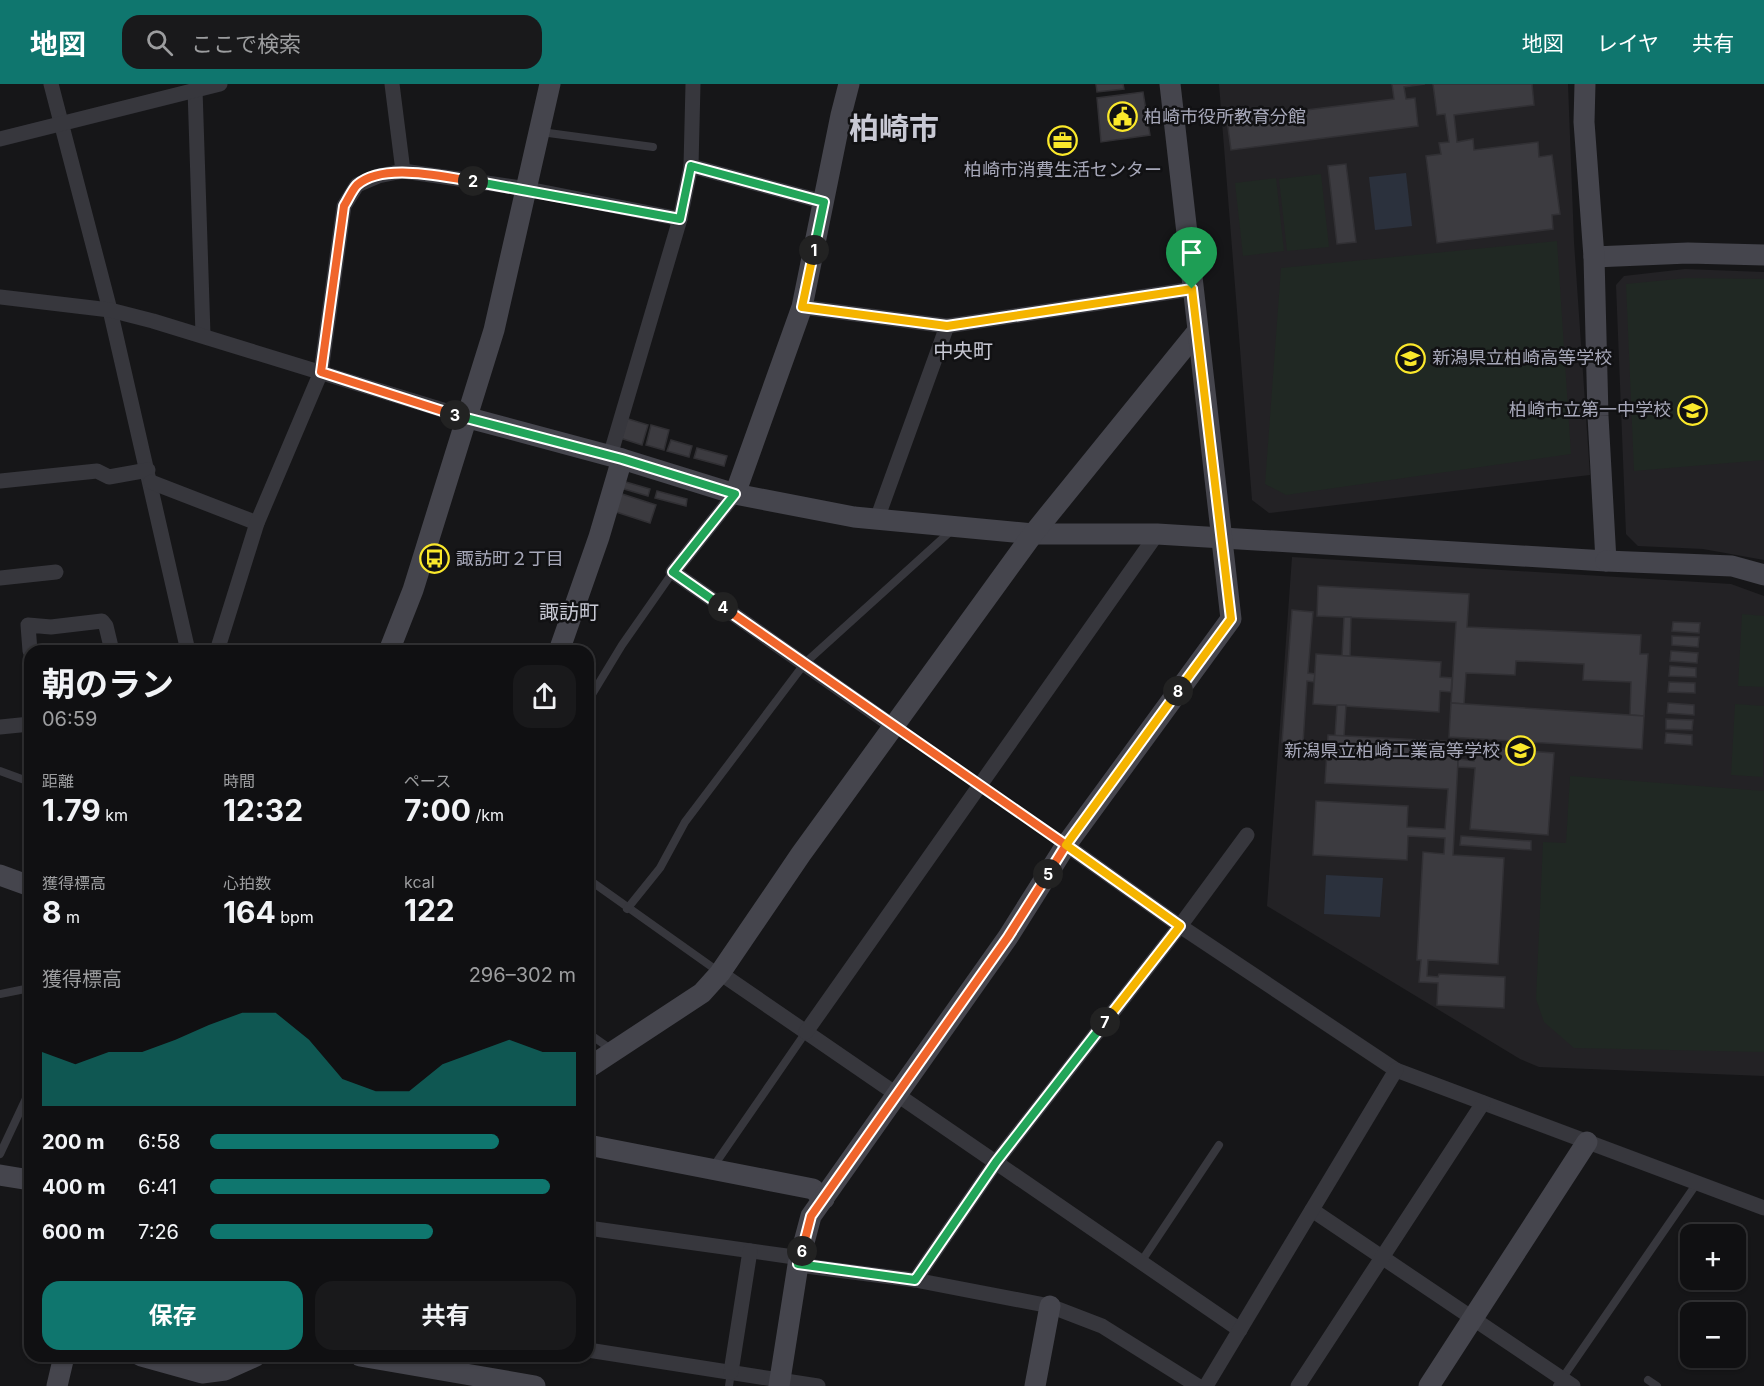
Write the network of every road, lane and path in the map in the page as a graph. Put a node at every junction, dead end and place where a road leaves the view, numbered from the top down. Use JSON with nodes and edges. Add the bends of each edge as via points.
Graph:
{"nodes":[{"id":1,"x":51,"y":84,"type":"edge"},
{"id":2,"x":220,"y":84,"type":"edge"},
{"id":3,"x":392,"y":84,"type":"edge"},
{"id":4,"x":549,"y":84,"type":"edge"},
{"id":5,"x":693,"y":84,"type":"edge"},
{"id":6,"x":849,"y":84,"type":"edge"},
{"id":7,"x":1170,"y":84,"type":"edge"},
{"id":8,"x":1585,"y":84,"type":"edge"},
{"id":9,"x":194,"y":87,"type":"edge"},
{"id":10,"x":61,"y":122,"type":"junction"},
{"id":11,"x":539,"y":132,"type":"junction"},
{"id":12,"x":0,"y":139,"type":"edge"},
{"id":13,"x":653,"y":147,"type":"dead end"},
{"id":14,"x":691,"y":166,"type":"junction"},
{"id":15,"x":403,"y":171,"type":"junction"},
{"id":16,"x":528,"y":189,"type":"junction"},
{"id":17,"x":824,"y":202,"type":"junction"},
{"id":18,"x":680,"y":219,"type":"junction"},
{"id":19,"x":1764,"y":255,"type":"edge"},
{"id":20,"x":1594,"y":257,"type":"junction"},
{"id":21,"x":1192,"y":289,"type":"junction"},
{"id":22,"x":0,"y":297,"type":"edge"},
{"id":23,"x":802,"y":307,"type":"junction"},
{"id":24,"x":110,"y":310,"type":"junction"},
{"id":25,"x":947,"y":326,"type":"junction"},
{"id":26,"x":1196,"y":333,"type":"junction"},
{"id":27,"x":203,"y":335,"type":"junction"},
{"id":28,"x":321,"y":372,"type":"junction"},
{"id":29,"x":469,"y":418,"type":"junction"},
{"id":30,"x":616,"y":458,"type":"junction"},
{"id":31,"x":150,"y":476,"type":"junction"},
{"id":32,"x":0,"y":481,"type":"edge"},
{"id":33,"x":735,"y":494,"type":"junction"},
{"id":34,"x":877,"y":519,"type":"junction"},
{"id":35,"x":257,"y":523,"type":"junction"},
{"id":36,"x":955,"y":527,"type":"junction"},
{"id":37,"x":1033,"y":534,"type":"junction"},
{"id":38,"x":1157,"y":534,"type":"junction"},
{"id":39,"x":1223,"y":538,"type":"junction"},
{"id":40,"x":1606,"y":561,"type":"junction"},
{"id":41,"x":56,"y":572,"type":"dead end"},
{"id":42,"x":673,"y":572,"type":"junction"},
{"id":43,"x":1764,"y":575,"type":"edge"},
{"id":44,"x":0,"y":578,"type":"edge"},
{"id":45,"x":30,"y":645,"type":"edge"},
{"id":46,"x":111,"y":645,"type":"edge"},
{"id":47,"x":187,"y":645,"type":"edge"},
{"id":48,"x":218,"y":645,"type":"edge"},
{"id":49,"x":391,"y":645,"type":"edge"},
{"id":50,"x":561,"y":645,"type":"edge"},
{"id":51,"x":806,"y":663,"type":"junction"},
{"id":52,"x":594,"y":691,"type":"edge"},
{"id":53,"x":24,"y":725,"type":"edge"},
{"id":54,"x":893,"y":726,"type":"junction"},
{"id":55,"x":0,"y":727,"type":"edge"},
{"id":56,"x":0,"y":771,"type":"edge"},
{"id":57,"x":24,"y":780,"type":"edge"},
{"id":58,"x":979,"y":784,"type":"junction"},
{"id":59,"x":1247,"y":835,"type":"dead end"},
{"id":60,"x":1066,"y":845,"type":"junction"},
{"id":61,"x":0,"y":875,"type":"edge"},
{"id":62,"x":24,"y":884,"type":"edge"},
{"id":63,"x":594,"y":884,"type":"edge"},
{"id":64,"x":627,"y":909,"type":"junction"},
{"id":65,"x":1180,"y":926,"type":"junction"},
{"id":66,"x":720,"y":973,"type":"junction"},
{"id":67,"x":24,"y":989,"type":"edge"},
{"id":68,"x":0,"y":994,"type":"edge"},
{"id":69,"x":806,"y":1032,"type":"junction"},
{"id":70,"x":594,"y":1037,"type":"edge"},
{"id":71,"x":613,"y":1050,"type":"junction"},
{"id":72,"x":594,"y":1064,"type":"edge"},
{"id":73,"x":1396,"y":1070,"type":"junction"},
{"id":74,"x":898,"y":1095,"type":"junction"},
{"id":75,"x":24,"y":1103,"type":"edge"},
{"id":76,"x":1483,"y":1103,"type":"junction"},
{"id":77,"x":1587,"y":1142,"type":"junction"},
{"id":78,"x":1219,"y":1145,"type":"dead end"},
{"id":79,"x":594,"y":1146,"type":"edge"},
{"id":80,"x":0,"y":1154,"type":"edge"},
{"id":81,"x":996,"y":1162,"type":"junction"},
{"id":82,"x":712,"y":1168,"type":"junction"},
{"id":83,"x":0,"y":1175,"type":"edge"},
{"id":84,"x":24,"y":1179,"type":"edge"},
{"id":85,"x":1697,"y":1183,"type":"junction"},
{"id":86,"x":824,"y":1199,"type":"junction"},
{"id":87,"x":1764,"y":1208,"type":"edge"},
{"id":88,"x":1312,"y":1210,"type":"junction"},
{"id":89,"x":594,"y":1229,"type":"edge"},
{"id":90,"x":750,"y":1251,"type":"junction"},
{"id":91,"x":1383,"y":1257,"type":"junction"},
{"id":92,"x":800,"y":1261,"type":"junction"},
{"id":93,"x":1141,"y":1262,"type":"junction"},
{"id":94,"x":915,"y":1280,"type":"junction"},
{"id":95,"x":1050,"y":1306,"type":"junction"},
{"id":96,"x":1472,"y":1318,"type":"junction"},
{"id":97,"x":1240,"y":1330,"type":"junction"},
{"id":98,"x":594,"y":1351,"type":"edge"},
{"id":99,"x":63,"y":1362,"type":"edge"},
{"id":100,"x":163,"y":1362,"type":"edge"},
{"id":101,"x":238,"y":1362,"type":"edge"},
{"id":102,"x":400,"y":1362,"type":"edge"},
{"id":103,"x":466,"y":1372,"type":"edge"},
{"id":104,"x":730,"y":1379,"type":"edge"},
{"id":105,"x":1648,"y":1380,"type":"dead end"},
{"id":106,"x":779,"y":1383,"type":"edge"},
{"id":107,"x":1564,"y":1383,"type":"edge"},
{"id":108,"x":57,"y":1386,"type":"edge"},
{"id":109,"x":535,"y":1386,"type":"edge"},
{"id":110,"x":818,"y":1386,"type":"edge"},
{"id":111,"x":1035,"y":1386,"type":"edge"},
{"id":112,"x":1198,"y":1386,"type":"edge"},
{"id":113,"x":1206,"y":1386,"type":"edge"},
{"id":114,"x":1298,"y":1386,"type":"edge"},
{"id":115,"x":1429,"y":1386,"type":"edge"},
{"id":116,"x":1657,"y":1386,"type":"edge"}],
"edges":[{"from":1,"to":10,"type":"street"},
{"from":2,"to":9,"type":"street"},
{"from":3,"to":15,"type":"street"},
{"from":4,"to":11,"type":"street"},
{"from":5,"to":14,"type":"street"},
{"from":6,"to":17,"type":"street"},
{"from":7,"to":21,"type":"street"},
{"from":8,"to":20,"type":"street","via":[[1586,168]]},
{"from":9,"to":10,"type":"street"},
{"from":9,"to":27,"type":"street"},
{"from":10,"to":12,"type":"street"},
{"from":10,"to":24,"type":"street"},
{"from":11,"to":13,"type":"lane"},
{"from":11,"to":16,"type":"street"},
{"from":14,"to":17,"type":"street"},
{"from":14,"to":18,"type":"street"},
{"from":15,"to":16,"type":"street"},
{"from":15,"to":28,"type":"street","via":[[357,185],[344,206]]},
{"from":16,"to":18,"type":"street"},
{"from":16,"to":29,"type":"street"},
{"from":17,"to":23,"type":"street"},
{"from":18,"to":30,"type":"street"},
{"from":19,"to":20,"type":"street"},
{"from":20,"to":40,"type":"street"},
{"from":21,"to":25,"type":"street"},
{"from":21,"to":26,"type":"street"},
{"from":22,"to":24,"type":"street"},
{"from":23,"to":25,"type":"street"},
{"from":23,"to":33,"type":"street"},
{"from":24,"to":27,"type":"street"},
{"from":24,"to":31,"type":"street"},
{"from":25,"to":34,"type":"street"},
{"from":26,"to":37,"type":"street"},
{"from":26,"to":39,"type":"street"},
{"from":27,"to":28,"type":"street"},
{"from":28,"to":29,"type":"street"},
{"from":28,"to":35,"type":"street"},
{"from":29,"to":30,"type":"street"},
{"from":29,"to":49,"type":"street"},
{"from":30,"to":33,"type":"street"},
{"from":30,"to":50,"type":"street","via":[[599,537]]},
{"from":31,"to":32,"type":"street","via":[[109,477],[97,471]]},
{"from":31,"to":35,"type":"street"},
{"from":31,"to":47,"type":"street"},
{"from":33,"to":34,"type":"street"},
{"from":33,"to":42,"type":"street"},
{"from":34,"to":36,"type":"street"},
{"from":35,"to":48,"type":"street"},
{"from":36,"to":37,"type":"street"},
{"from":36,"to":51,"type":"lane"},
{"from":37,"to":38,"type":"street"},
{"from":37,"to":54,"type":"street"},
{"from":38,"to":39,"type":"street"},
{"from":38,"to":58,"type":"street"},
{"from":39,"to":40,"type":"street"},
{"from":39,"to":60,"type":"street","via":[[1231,619]]},
{"from":40,"to":43,"type":"street","via":[[1732,566]]},
{"from":41,"to":44,"type":"street"},
{"from":42,"to":51,"type":"street"},
{"from":42,"to":52,"type":"lane"},
{"from":45,"to":46,"type":"street","via":[[28,625],[51,627],[102,621]]},
{"from":51,"to":54,"type":"street"},
{"from":51,"to":64,"type":"lane","via":[[692,812],[660,868]]},
{"from":53,"to":55,"type":"street"},
{"from":54,"to":58,"type":"lane"},
{"from":54,"to":66,"type":"street"},
{"from":56,"to":57,"type":"lane"},
{"from":58,"to":60,"type":"lane"},
{"from":58,"to":69,"type":"street"},
{"from":59,"to":65,"type":"street"},
{"from":60,"to":65,"type":"street"},
{"from":60,"to":74,"type":"street","via":[[1008,937]]},
{"from":61,"to":62,"type":"street"},
{"from":63,"to":64,"type":"lane"},
{"from":64,"to":66,"type":"lane"},
{"from":65,"to":73,"type":"street"},
{"from":65,"to":81,"type":"street"},
{"from":66,"to":69,"type":"street"},
{"from":66,"to":71,"type":"street","via":[[702,993]]},
{"from":67,"to":68,"type":"lane"},
{"from":69,"to":74,"type":"street"},
{"from":69,"to":82,"type":"lane"},
{"from":70,"to":71,"type":"lane"},
{"from":71,"to":72,"type":"street"},
{"from":73,"to":76,"type":"street"},
{"from":73,"to":88,"type":"street"},
{"from":74,"to":81,"type":"street"},
{"from":74,"to":86,"type":"street"},
{"from":75,"to":80,"type":"lane"},
{"from":76,"to":77,"type":"street"},
{"from":76,"to":91,"type":"street"},
{"from":77,"to":85,"type":"street"},
{"from":77,"to":96,"type":"street"},
{"from":78,"to":93,"type":"lane"},
{"from":79,"to":82,"type":"street"},
{"from":81,"to":93,"type":"street"},
{"from":81,"to":94,"type":"street"},
{"from":82,"to":86,"type":"street","via":[[813,1188]]},
{"from":83,"to":84,"type":"street"},
{"from":85,"to":87,"type":"street"},
{"from":85,"to":107,"type":"lane"},
{"from":86,"to":92,"type":"street","via":[[811,1216]]},
{"from":88,"to":91,"type":"street"},
{"from":88,"to":97,"type":"street"},
{"from":89,"to":90,"type":"street"},
{"from":90,"to":92,"type":"street"},
{"from":90,"to":104,"type":"street"},
{"from":91,"to":96,"type":"street"},
{"from":91,"to":114,"type":"street"},
{"from":92,"to":94,"type":"street"},
{"from":92,"to":106,"type":"street"},
{"from":93,"to":97,"type":"street"},
{"from":94,"to":95,"type":"street"},
{"from":95,"to":111,"type":"street"},
{"from":95,"to":112,"type":"street","via":[[1102,1326]]},
{"from":96,"to":107,"type":"street"},
{"from":96,"to":115,"type":"street"},
{"from":97,"to":113,"type":"street"},
{"from":98,"to":104,"type":"street"},
{"from":99,"to":108,"type":"street"},
{"from":100,"to":101,"type":"street","via":[[202,1373],[219,1371]]},
{"from":102,"to":103,"type":"street"},
{"from":103,"to":109,"type":"street"},
{"from":104,"to":106,"type":"street"},
{"from":105,"to":116,"type":"lane"},
{"from":106,"to":110,"type":"street"}]}
